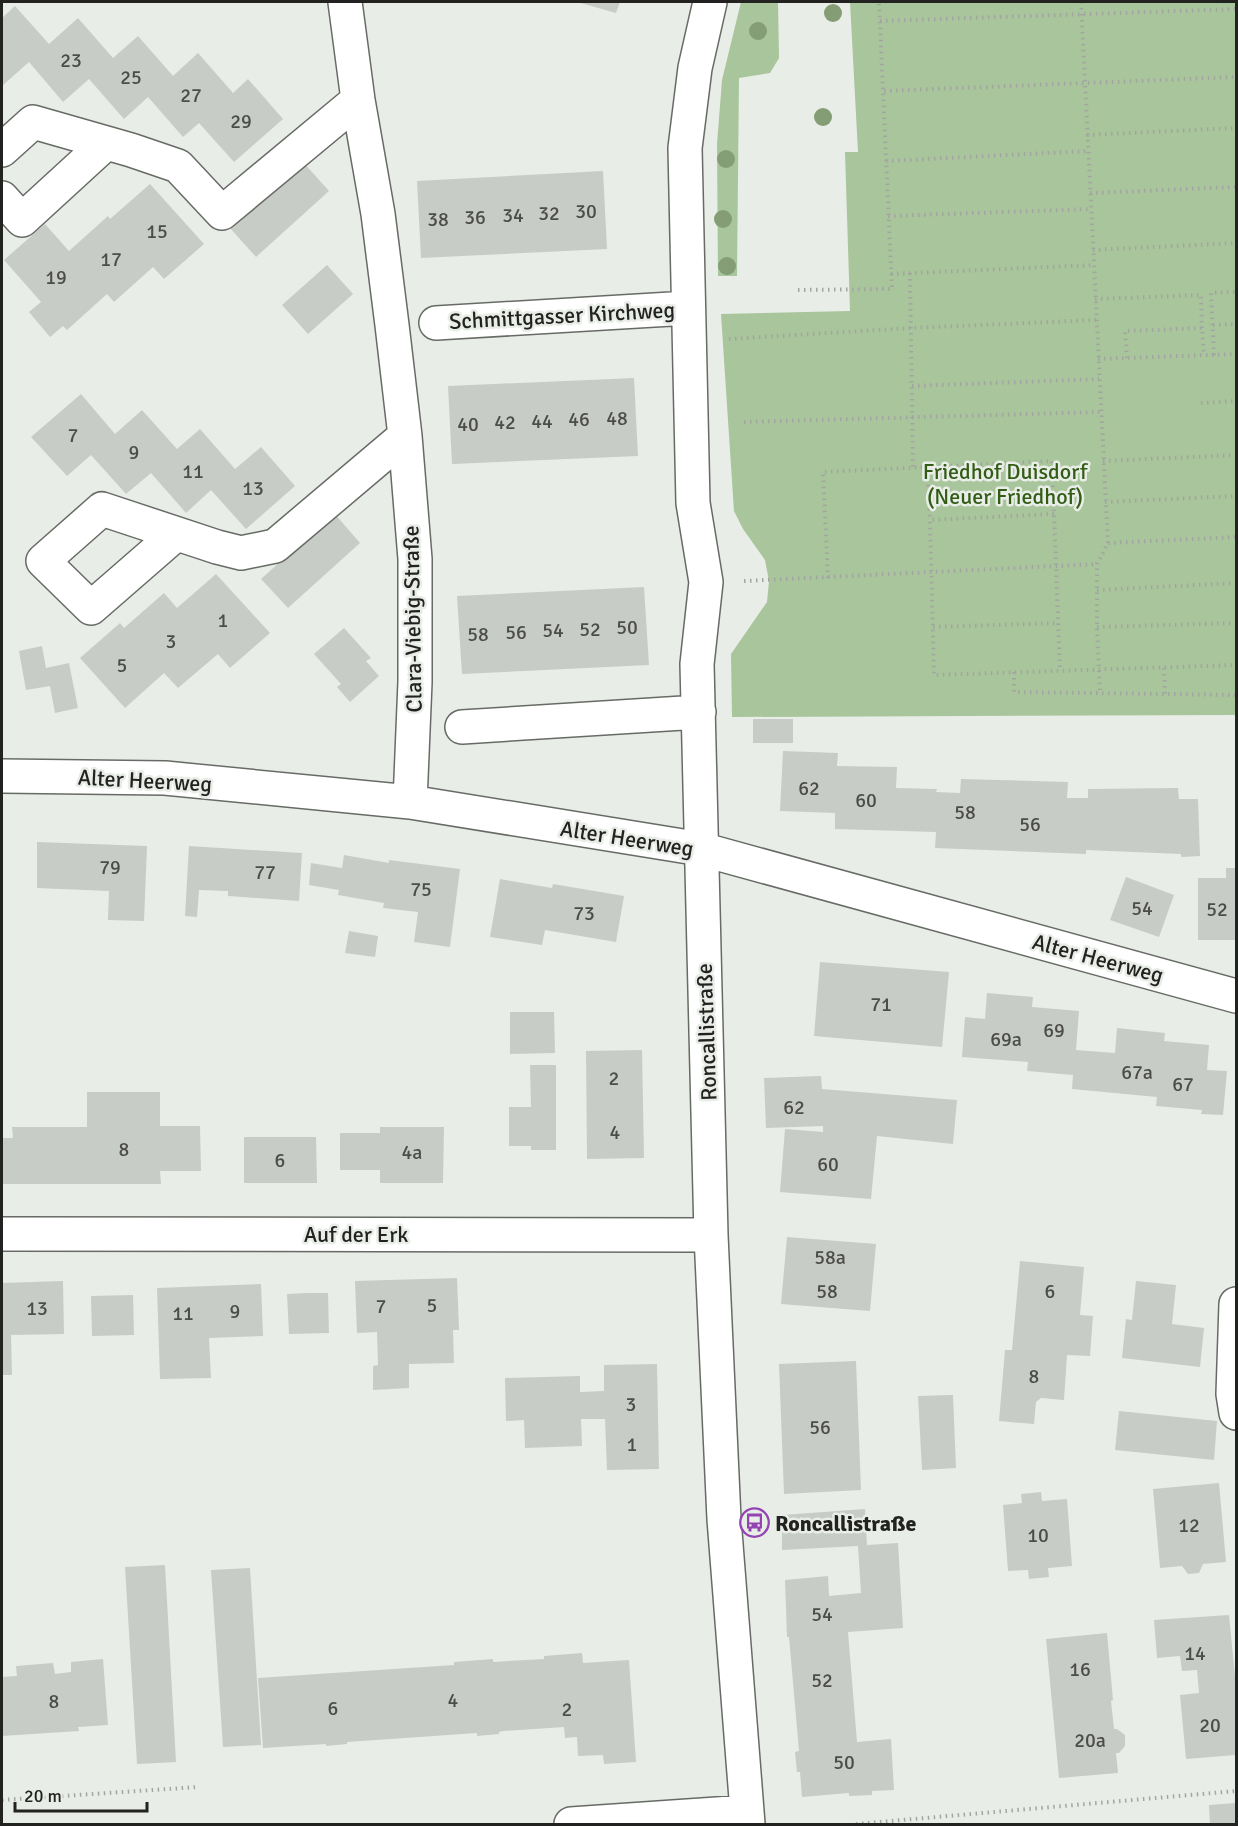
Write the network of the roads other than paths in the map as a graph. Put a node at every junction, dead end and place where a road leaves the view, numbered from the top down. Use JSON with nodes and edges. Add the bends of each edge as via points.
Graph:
{"nodes":[{"id":1,"x":327,"y":2,"type":"edge"},
{"id":2,"x":710,"y":2,"type":"edge"},
{"id":3,"x":346,"y":14,"type":"edge"},
{"id":4,"x":358,"y":100,"type":"junction"},
{"id":5,"x":106,"y":143,"type":"junction"},
{"id":6,"x":2,"y":150,"type":"edge"},
{"id":7,"x":2,"y":198,"type":"edge"},
{"id":8,"x":436,"y":322,"type":"dead end"},
{"id":9,"x":689,"y":324,"type":"junction"},
{"id":10,"x":405,"y":436,"type":"junction"},
{"id":11,"x":176,"y":534,"type":"dead end"},
{"id":12,"x":699,"y":712,"type":"junction"},
{"id":13,"x":462,"y":727,"type":"dead end"},
{"id":14,"x":2,"y":776,"type":"edge"},
{"id":15,"x":410,"y":802,"type":"junction"},
{"id":16,"x":701,"y":849,"type":"junction"},
{"id":17,"x":1236,"y":996,"type":"edge"},
{"id":18,"x":2,"y":1233,"type":"edge"},
{"id":19,"x":711,"y":1235,"type":"junction"},
{"id":20,"x":1236,"y":1304,"type":"edge"},
{"id":21,"x":1236,"y":1413,"type":"edge"},
{"id":22,"x":747,"y":1818,"type":"edge"},
{"id":23,"x":571,"y":1824,"type":"edge"}],
"edges":[{"from":1,"to":3,"type":"street","name":"Clara-Viebig-Straße"},
{"from":2,"to":9,"type":"street","name":"Schmittgasser Kirchweg","via":[[695,68],[685,148]]},
{"from":3,"to":4,"type":"street","name":"Clara-Viebig-Straße"},
{"from":4,"to":5,"type":"street","via":[[222,213],[178,166]]},
{"from":4,"to":10,"type":"street","name":"Clara-Viebig-Straße","via":[[378,214]]},
{"from":5,"to":6,"type":"street","via":[[33,122]]},
{"from":5,"to":7,"type":"street","via":[[22,220]]},
{"from":8,"to":9,"type":"street","name":"Schmittgasser Kirchweg"},
{"from":9,"to":12,"type":"street","name":"Schmittgasser Kirchweg","via":[[693,503],[706,582],[697,664]]},
{"from":10,"to":11,"type":"street","via":[[274,546],[241,553]]},
{"from":10,"to":15,"type":"street","name":"Clara-Viebig-Straße","via":[[415,559]]},
{"from":12,"to":13,"type":"street"},
{"from":12,"to":16,"type":"street","name":"Schmittgasser Kirchweg"},
{"from":14,"to":15,"type":"street","name":"Alter Heerweg","via":[[165,778]]},
{"from":15,"to":16,"type":"street","name":"Alter Heerweg"},
{"from":16,"to":17,"type":"street","name":"Alter Heerweg"},
{"from":16,"to":19,"type":"street","name":"Roncallistraße"},
{"from":18,"to":19,"type":"street","name":"Auf der Erk"},
{"from":19,"to":22,"type":"street","name":"Roncallistraße","via":[[724,1519]]},
{"from":20,"to":21,"type":"street"},
{"from":22,"to":23,"type":"street"}]}
